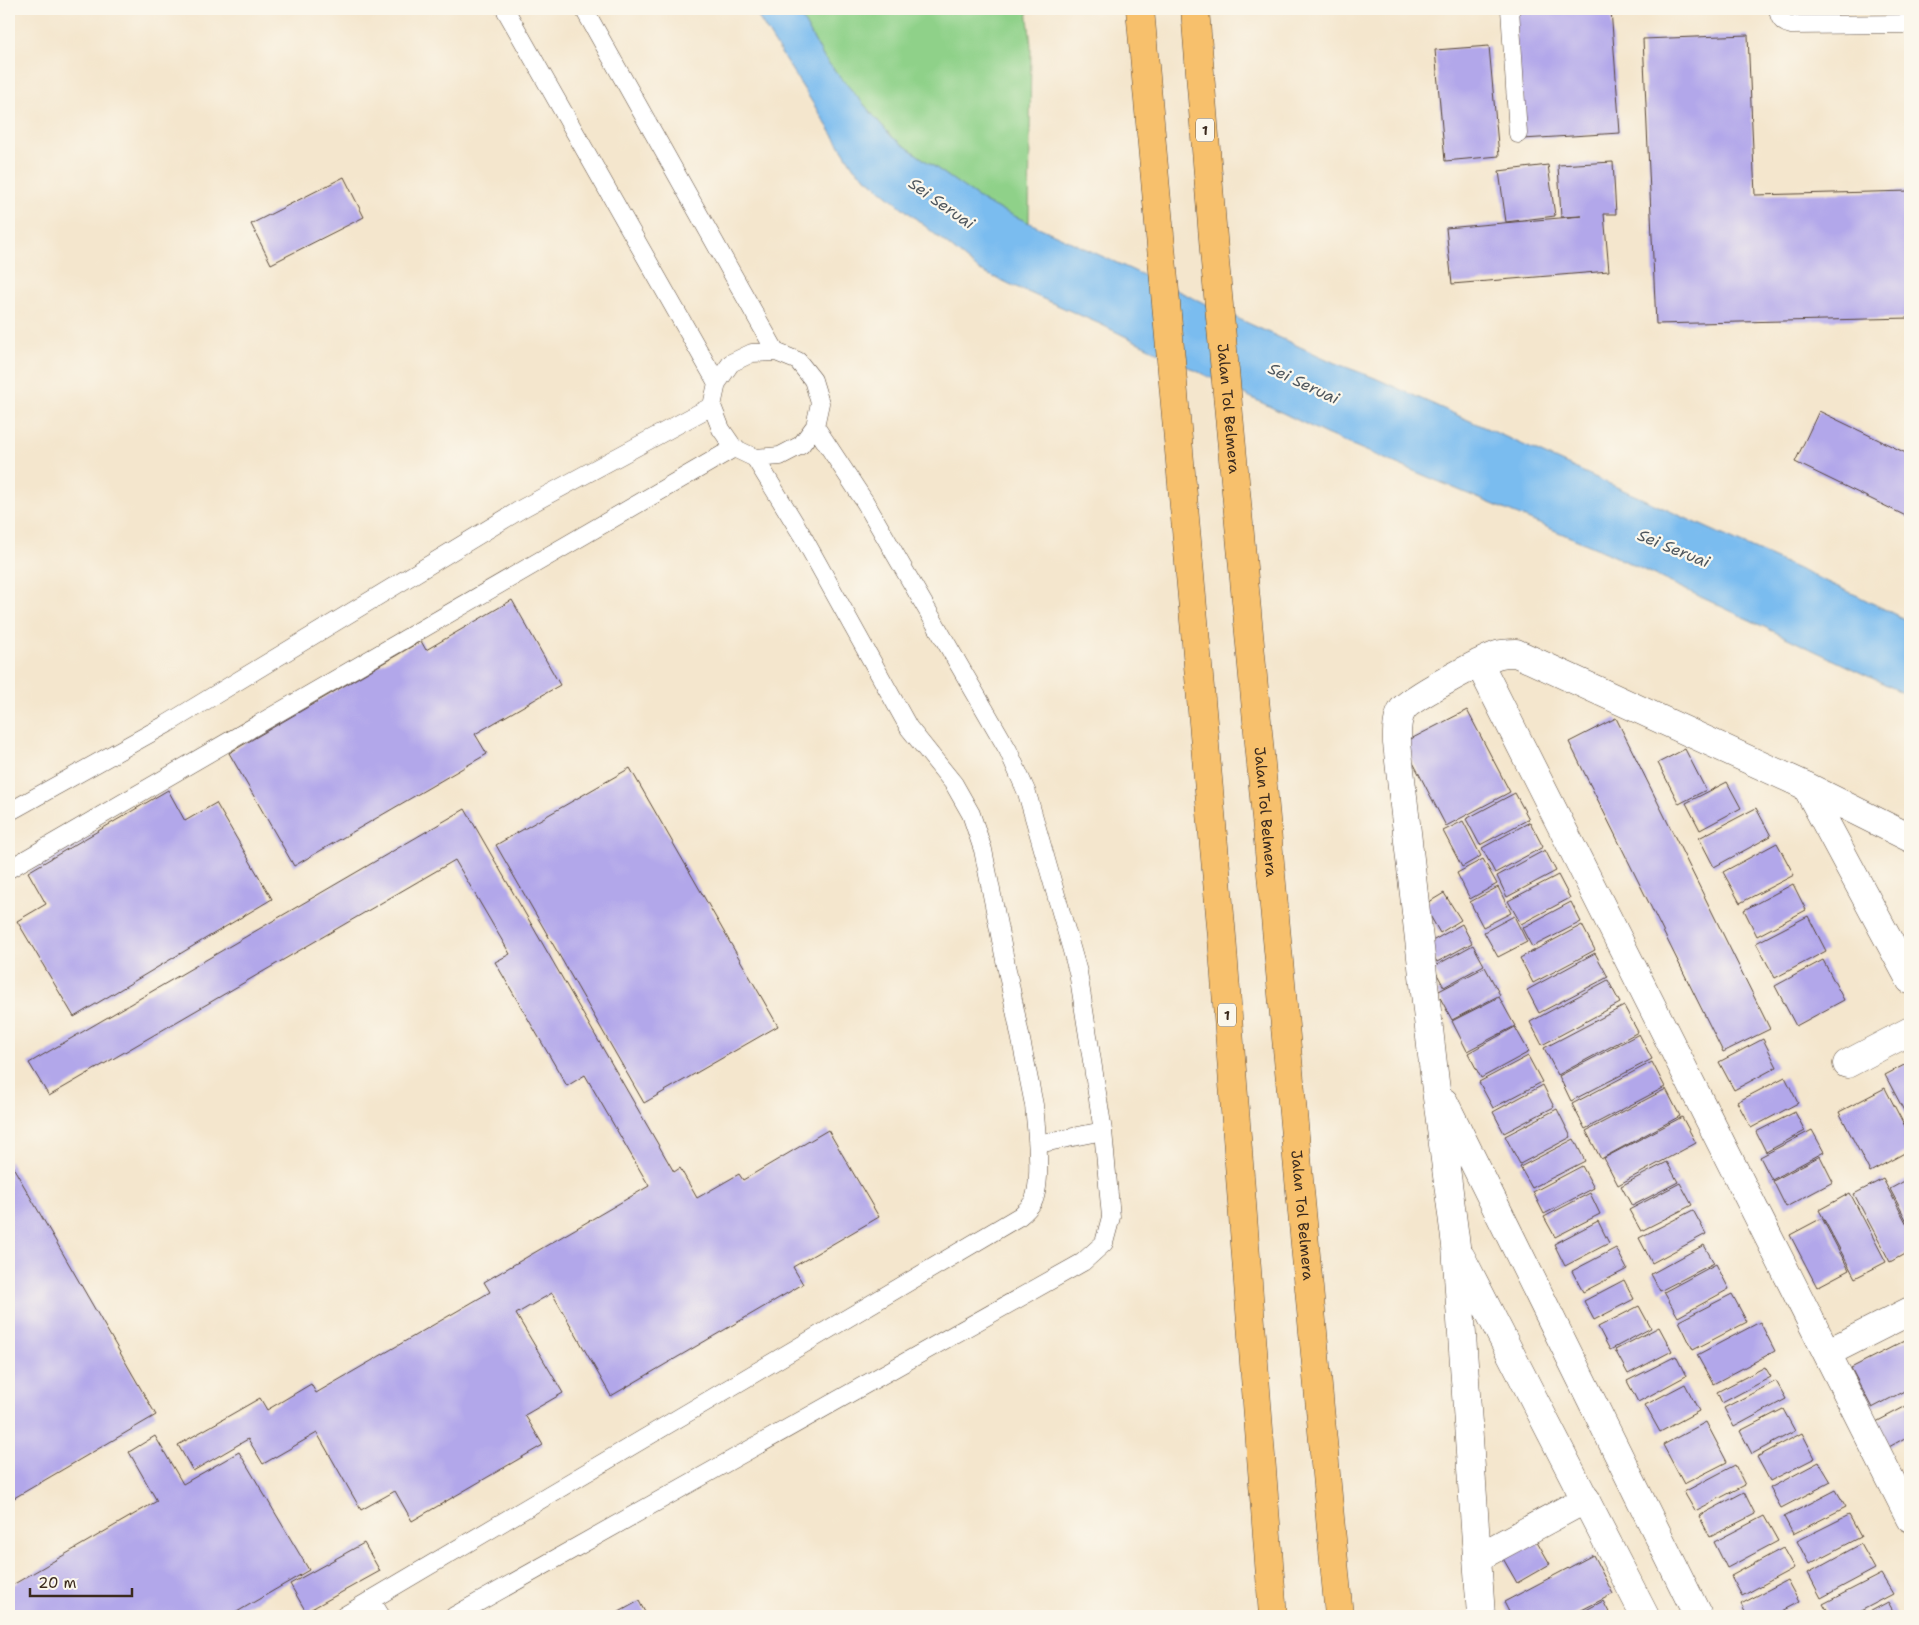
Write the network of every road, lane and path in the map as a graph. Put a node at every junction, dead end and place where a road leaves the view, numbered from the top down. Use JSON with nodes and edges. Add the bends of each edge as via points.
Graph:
{"nodes":[{"id":1,"x":505,"y":9,"type":"edge"},
{"id":2,"x":584,"y":9,"type":"edge"},
{"id":3,"x":1140,"y":9,"type":"edge"},
{"id":4,"x":1195,"y":9,"type":"edge"},
{"id":5,"x":1510,"y":9,"type":"edge"},
{"id":6,"x":1778,"y":9,"type":"edge"},
{"id":7,"x":1910,"y":24,"type":"edge"},
{"id":8,"x":1518,"y":134,"type":"dead end"},
{"id":9,"x":776,"y":352,"type":"junction"},
{"id":10,"x":717,"y":383,"type":"junction"},
{"id":11,"x":712,"y":406,"type":"junction"},
{"id":12,"x":815,"y":426,"type":"junction"},
{"id":13,"x":734,"y":448,"type":"junction"},
{"id":14,"x":755,"y":458,"type":"junction"},
{"id":15,"x":1479,"y":663,"type":"junction"},
{"id":16,"x":1806,"y":786,"type":"junction"},
{"id":17,"x":9,"y":812,"type":"edge"},
{"id":18,"x":1910,"y":838,"type":"edge"},
{"id":19,"x":9,"y":869,"type":"edge"},
{"id":20,"x":1910,"y":980,"type":"edge"},
{"id":21,"x":1910,"y":1031,"type":"edge"},
{"id":22,"x":1847,"y":1064,"type":"dead end"},
{"id":23,"x":1434,"y":1082,"type":"junction"},
{"id":24,"x":1103,"y":1131,"type":"junction"},
{"id":25,"x":1038,"y":1144,"type":"junction"},
{"id":26,"x":1456,"y":1246,"type":"junction"},
{"id":27,"x":1910,"y":1310,"type":"edge"},
{"id":28,"x":1826,"y":1353,"type":"junction"},
{"id":29,"x":1586,"y":1499,"type":"junction"},
{"id":30,"x":1910,"y":1518,"type":"edge"},
{"id":31,"x":1477,"y":1558,"type":"junction"},
{"id":32,"x":371,"y":1600,"type":"junction"},
{"id":33,"x":344,"y":1616,"type":"edge"},
{"id":34,"x":381,"y":1616,"type":"edge"},
{"id":35,"x":454,"y":1616,"type":"edge"},
{"id":36,"x":1273,"y":1616,"type":"edge"},
{"id":37,"x":1340,"y":1616,"type":"edge"},
{"id":38,"x":1481,"y":1616,"type":"edge"},
{"id":39,"x":1645,"y":1616,"type":"edge"},
{"id":40,"x":1698,"y":1616,"type":"edge"}],
"edges":[{"from":1,"to":10,"type":"lane"},
{"from":2,"to":9,"type":"lane"},
{"from":3,"to":36,"type":"highway","number":"1","via":[[1222,937]]},
{"from":4,"to":37,"type":"highway","name":"Jalan Tol Belmera","number":"1","via":[[1214,251]]},
{"from":5,"to":8,"type":"lane"},
{"from":6,"to":7,"type":"lane","via":[[1782,22],[1791,25]]},
{"from":9,"to":10,"type":"lane","via":[[752,353],[731,363]]},
{"from":9,"to":12,"type":"lane","via":[[798,361],[813,380],[820,403]]},
{"from":10,"to":11,"type":"lane"},
{"from":11,"to":13,"type":"lane","via":[[720,429]]},
{"from":11,"to":17,"type":"lane","via":[[523,508],[167,724]]},
{"from":12,"to":14,"type":"lane","via":[[801,445],[780,456]]},
{"from":12,"to":24,"type":"lane","via":[[865,502],[1008,750],[1027,793],[1078,972]]},
{"from":13,"to":14,"type":"lane"},
{"from":13,"to":19,"type":"lane"},
{"from":14,"to":25,"type":"lane","via":[[802,535],[909,728],[954,784],[971,814],[983,850],[1020,1032]]},
{"from":15,"to":16,"type":"street","via":[[1496,655],[1516,653]]},
{"from":15,"to":23,"type":"street","via":[[1414,700],[1402,710],[1398,721],[1397,744]]},
{"from":15,"to":28,"type":"street"},
{"from":16,"to":18,"type":"street"},
{"from":16,"to":20,"type":"street"},
{"from":21,"to":22,"type":"street"},
{"from":23,"to":26,"type":"street"},
{"from":23,"to":40,"type":"street"},
{"from":24,"to":25,"type":"lane"},
{"from":24,"to":35,"type":"lane","via":[[1111,1217],[1104,1243],[1083,1262]]},
{"from":25,"to":32,"type":"lane","via":[[1036,1191],[1028,1209],[1020,1216]]},
{"from":26,"to":29,"type":"street"},
{"from":26,"to":31,"type":"street"},
{"from":27,"to":28,"type":"street"},
{"from":28,"to":30,"type":"street"},
{"from":29,"to":31,"type":"street"},
{"from":29,"to":39,"type":"street"},
{"from":31,"to":38,"type":"street"},
{"from":32,"to":33,"type":"lane"},
{"from":32,"to":34,"type":"lane"}]}
